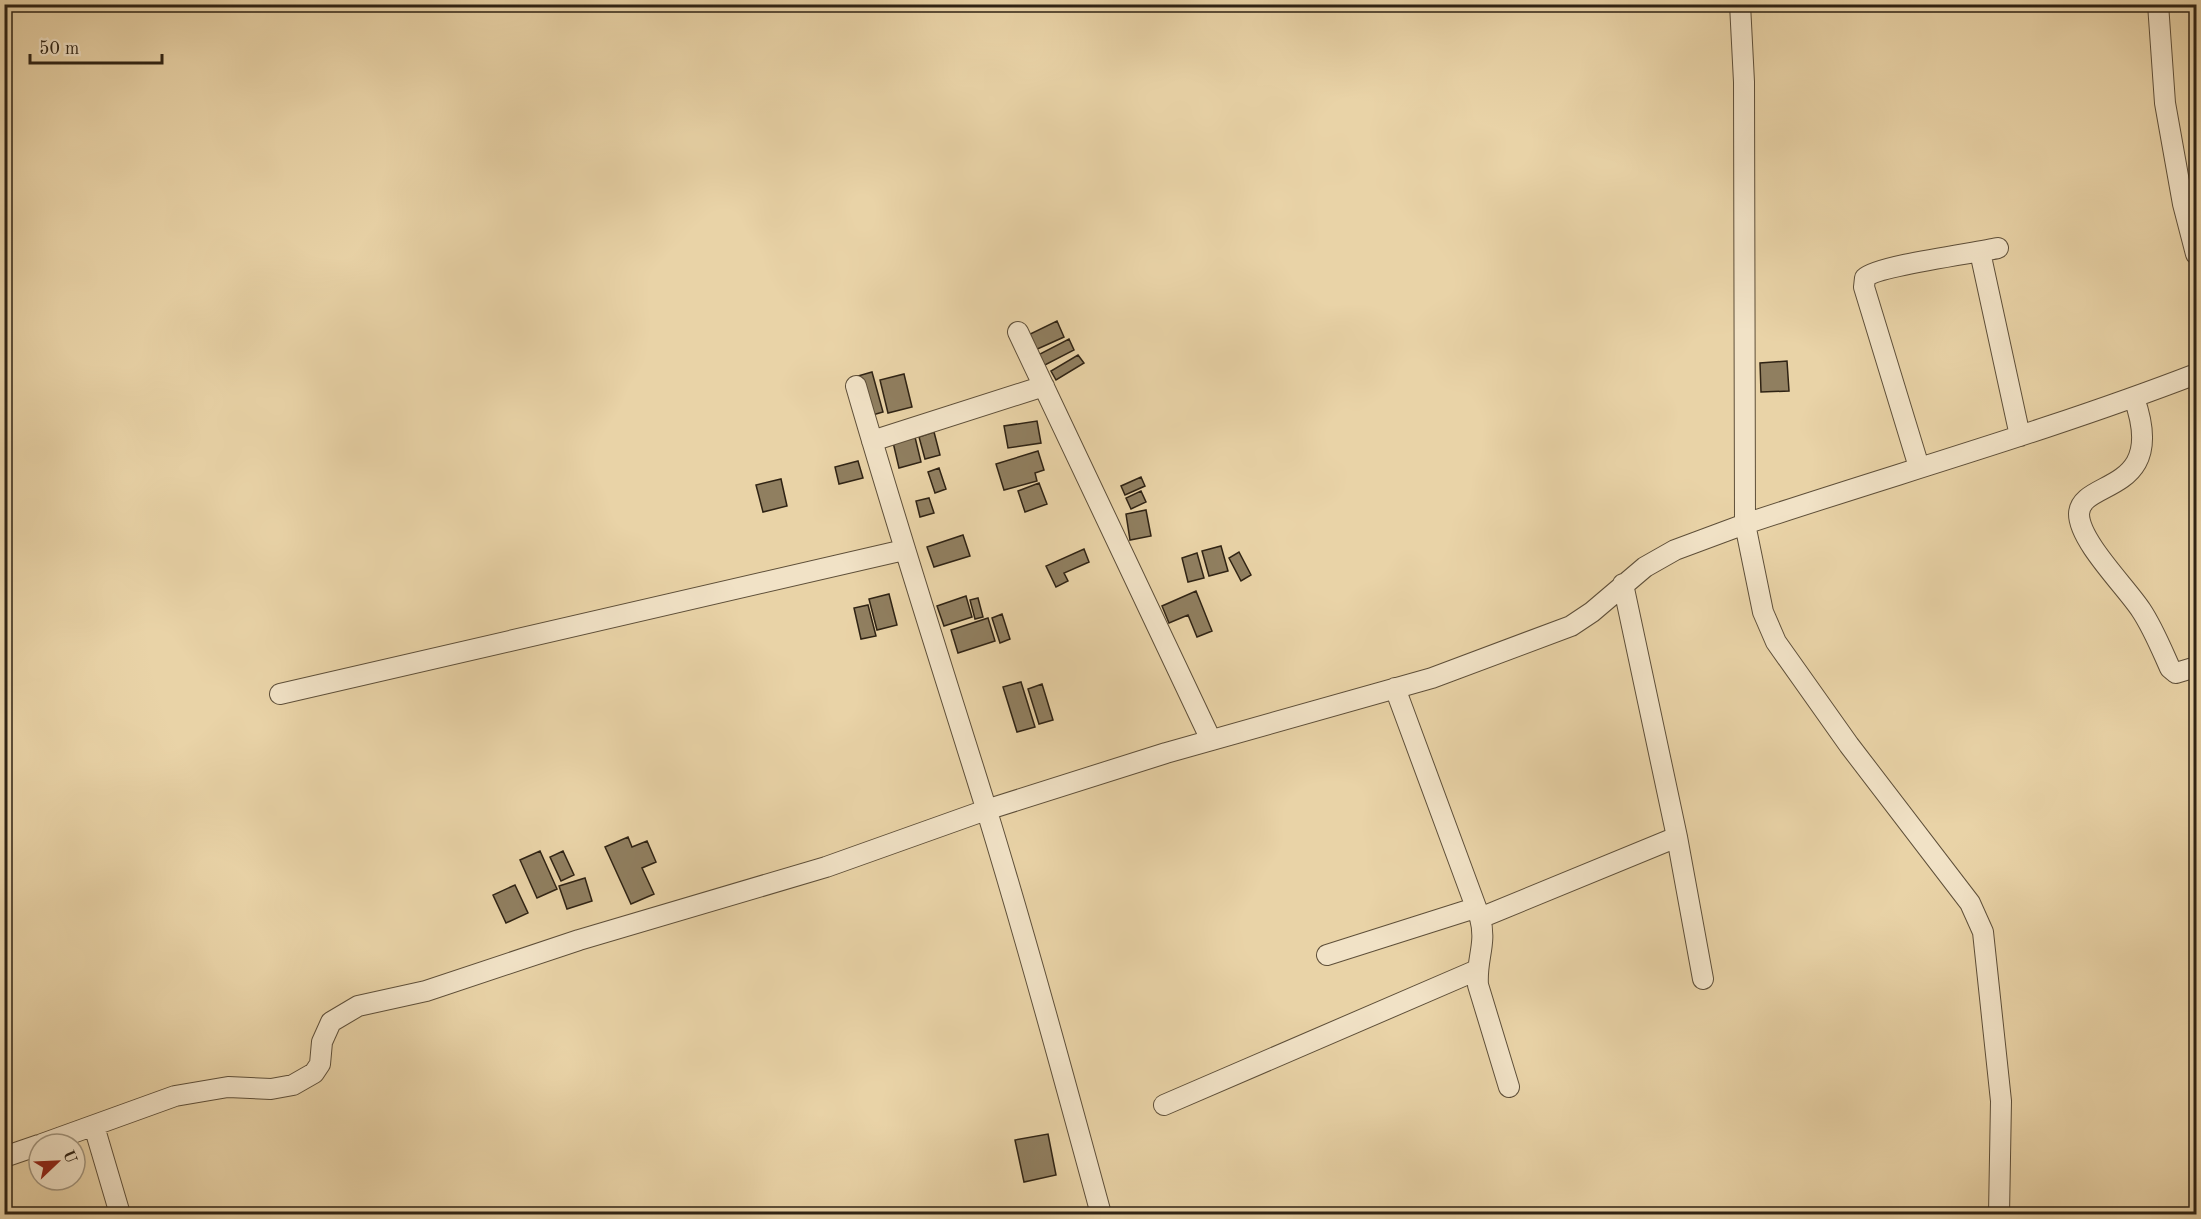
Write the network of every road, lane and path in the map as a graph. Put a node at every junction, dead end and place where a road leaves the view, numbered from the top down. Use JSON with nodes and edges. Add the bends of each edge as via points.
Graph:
{"nodes":[{"id":1,"x":1740,"y":4,"type":"edge"},
{"id":2,"x":2158,"y":4,"type":"edge"},
{"id":3,"x":2196,"y":254,"type":"edge"},
{"id":4,"x":1018,"y":332,"type":"dead end"},
{"id":5,"x":2196,"y":374,"type":"edge"},
{"id":6,"x":856,"y":386,"type":"dead end"},
{"id":7,"x":1044,"y":386,"type":"junction"},
{"id":8,"x":2134,"y":398,"type":"junction"},
{"id":9,"x":2020,"y":436,"type":"junction"},
{"id":10,"x":872,"y":441,"type":"junction"},
{"id":11,"x":1919,"y":467,"type":"junction"},
{"id":12,"x":1745,"y":524,"type":"junction"},
{"id":13,"x":904,"y":550,"type":"junction"},
{"id":14,"x":1623,"y":584,"type":"junction"},
{"id":15,"x":2196,"y":667,"type":"edge"},
{"id":16,"x":1395,"y":688,"type":"junction"},
{"id":17,"x":280,"y":694,"type":"dead end"},
{"id":18,"x":1211,"y":740,"type":"junction"},
{"id":19,"x":986,"y":810,"type":"junction"},
{"id":20,"x":1677,"y":837,"type":"junction"},
{"id":21,"x":1478,"y":913,"type":"junction"},
{"id":22,"x":1328,"y":955,"type":"dead end"},
{"id":23,"x":1477,"y":970,"type":"junction"},
{"id":24,"x":1703,"y":979,"type":"dead end"},
{"id":25,"x":1509,"y":1087,"type":"dead end"},
{"id":26,"x":1164,"y":1105,"type":"dead end"},
{"id":27,"x":94,"y":1126,"type":"junction"},
{"id":28,"x":76,"y":1132,"type":"edge"},
{"id":29,"x":27,"y":1149,"type":"edge"},
{"id":30,"x":4,"y":1157,"type":"edge"},
{"id":31,"x":120,"y":1215,"type":"edge"},
{"id":32,"x":1101,"y":1215,"type":"edge"},
{"id":33,"x":1999,"y":1215,"type":"edge"}],
"edges":[{"from":1,"to":12,"type":"street","via":[[1744,82]]},
{"from":2,"to":3,"type":"street","via":[[2165,103],[2182,204]]},
{"from":4,"to":7,"type":"street"},
{"from":5,"to":8,"type":"street"},
{"from":6,"to":10,"type":"street"},
{"from":7,"to":10,"type":"street"},
{"from":7,"to":18,"type":"street"},
{"from":8,"to":9,"type":"street"},
{"from":8,"to":15,"type":"street","via":[[2142,426],[2138,463],[2128,475],[2086,499],[2079,516],[2092,547],[2141,610],[2170,668],[2176,673]]},
{"from":9,"to":11,"type":"street"},
{"from":9,"to":11,"type":"street","via":[[1989,250],[1869,273],[1864,278],[1864,287]]},
{"from":10,"to":13,"type":"street"},
{"from":11,"to":12,"type":"street"},
{"from":12,"to":14,"type":"street","via":[[1675,550]]},
{"from":12,"to":33,"type":"street","via":[[1763,612],[1776,642],[1970,903],[1983,932],[2001,1101]]},
{"from":13,"to":17,"type":"street"},
{"from":13,"to":19,"type":"street"},
{"from":14,"to":16,"type":"street","via":[[1571,626]]},
{"from":14,"to":20,"type":"street"},
{"from":16,"to":18,"type":"street"},
{"from":16,"to":21,"type":"street"},
{"from":18,"to":19,"type":"street"},
{"from":19,"to":27,"type":"street","via":[[826,867],[579,940],[426,991],[369,1002],[331,1022],[322,1042],[320,1064],[314,1073],[293,1085],[271,1089],[228,1087],[175,1096]]},
{"from":19,"to":32,"type":"street"},
{"from":20,"to":21,"type":"street"},
{"from":20,"to":24,"type":"street"},
{"from":21,"to":22,"type":"street"},
{"from":21,"to":23,"type":"street","via":[[1484,932]]},
{"from":23,"to":25,"type":"street"},
{"from":23,"to":26,"type":"street"},
{"from":27,"to":28,"type":"street"},
{"from":27,"to":31,"type":"street"},
{"from":29,"to":30,"type":"street"}]}
